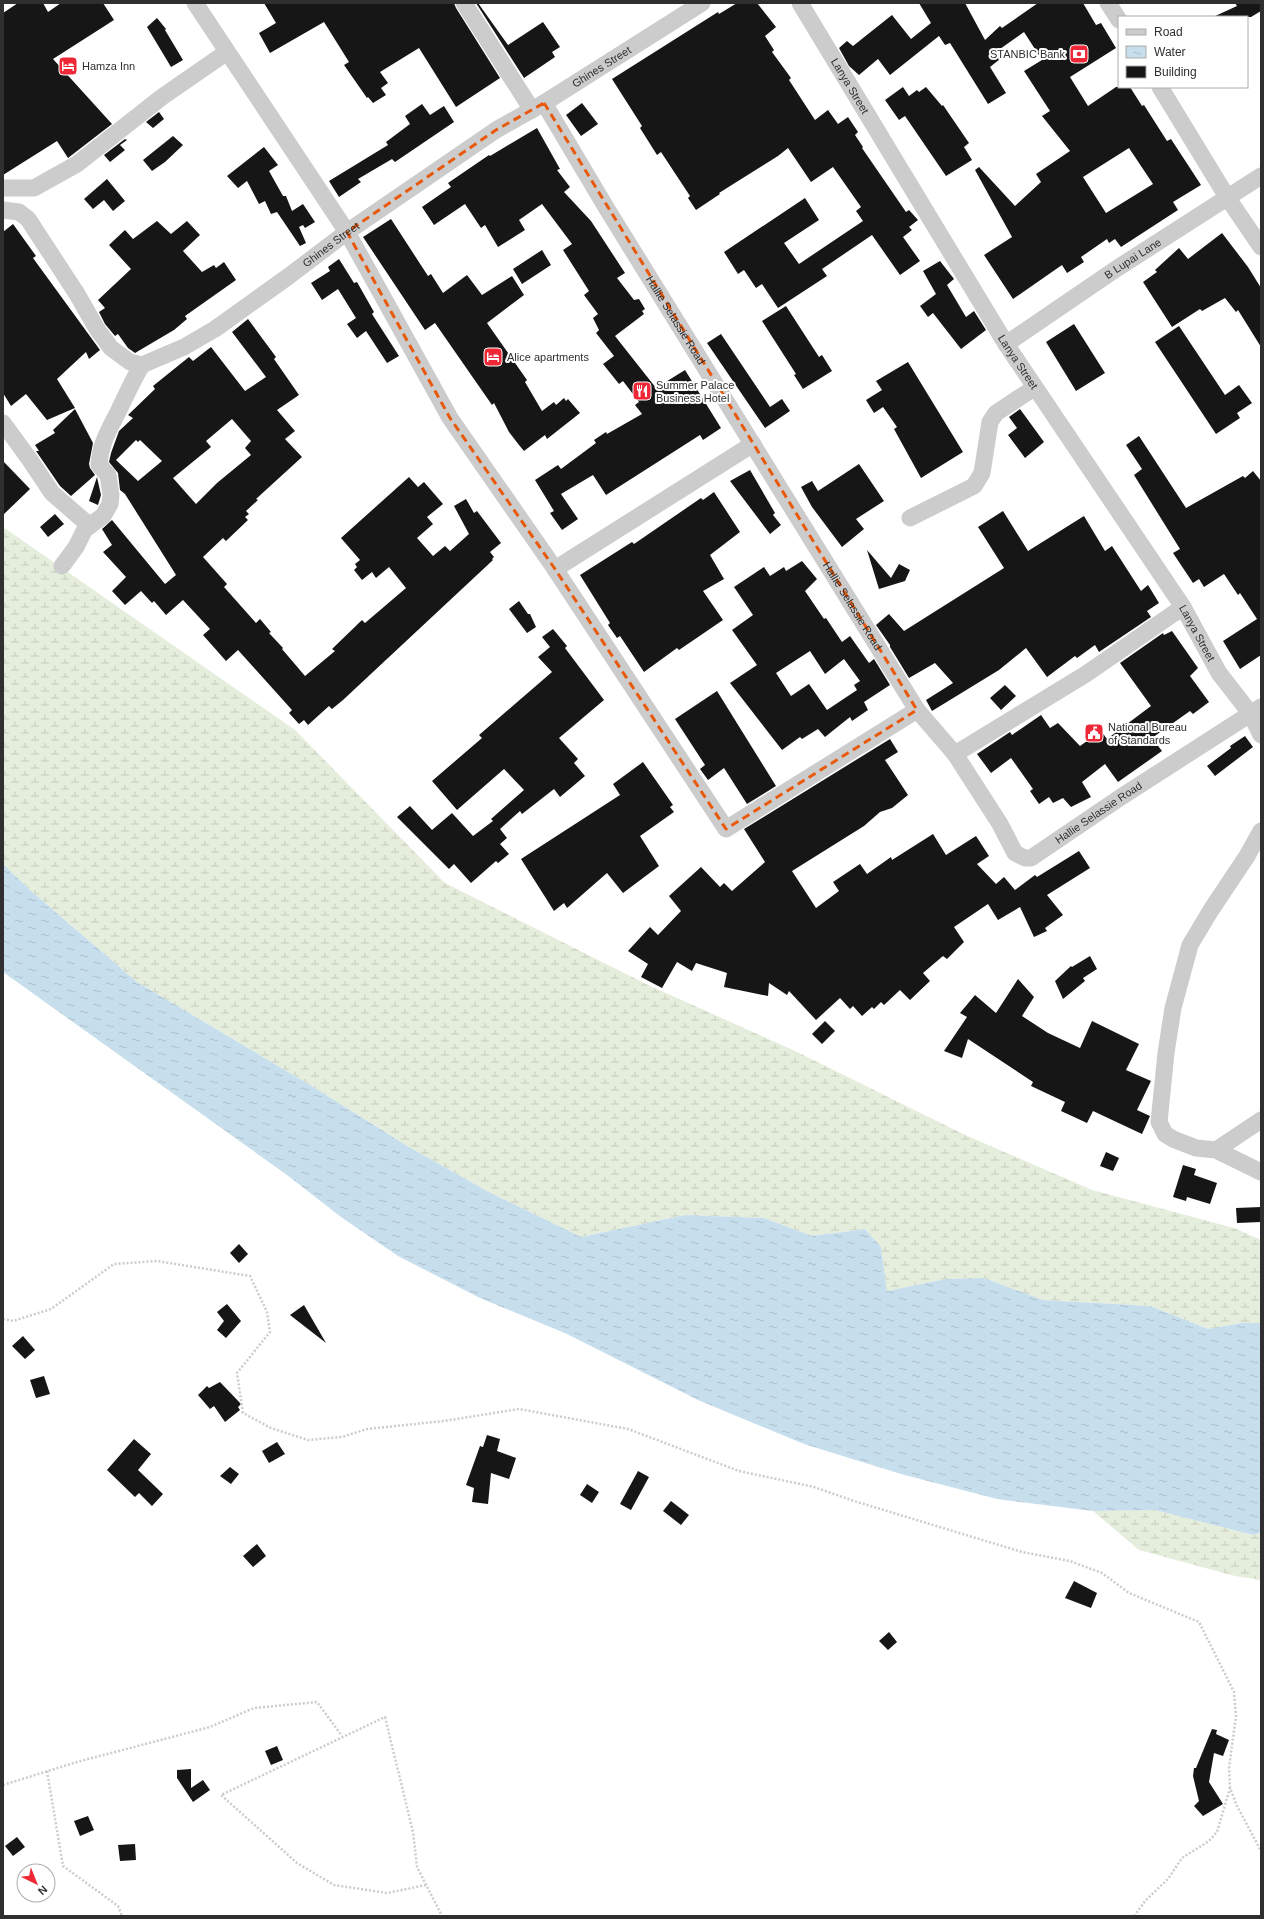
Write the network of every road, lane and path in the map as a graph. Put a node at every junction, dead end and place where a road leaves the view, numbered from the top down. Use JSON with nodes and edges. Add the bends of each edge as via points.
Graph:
{"nodes":[{"id":1,"x":195,"y":3,"type":"edge"},
{"id":2,"x":464,"y":3,"type":"edge"},
{"id":3,"x":702,"y":3,"type":"edge"},
{"id":4,"x":800,"y":3,"type":"edge"},
{"id":5,"x":1108,"y":3,"type":"edge"},
{"id":6,"x":1118,"y":18,"type":"edge"},
{"id":7,"x":227,"y":52,"type":"junction"},
{"id":8,"x":1161,"y":88,"type":"edge"},
{"id":9,"x":538,"y":106,"type":"junction"},
{"id":10,"x":1261,"y":176,"type":"edge"},
{"id":11,"x":3,"y":188,"type":"edge"},
{"id":12,"x":1227,"y":197,"type":"junction"},
{"id":13,"x":3,"y":210,"type":"edge"},
{"id":14,"x":347,"y":232,"type":"junction"},
{"id":15,"x":1261,"y":246,"type":"edge"},
{"id":16,"x":1006,"y":344,"type":"junction"},
{"id":17,"x":142,"y":365,"type":"junction"},
{"id":18,"x":1034,"y":388,"type":"junction"},
{"id":19,"x":3,"y":423,"type":"edge"},
{"id":20,"x":753,"y":444,"type":"junction"},
{"id":21,"x":910,"y":518,"type":"dead end"},
{"id":22,"x":90,"y":526,"type":"junction"},
{"id":23,"x":62,"y":566,"type":"dead end"},
{"id":24,"x":555,"y":569,"type":"junction"},
{"id":25,"x":1183,"y":607,"type":"junction"},
{"id":26,"x":917,"y":710,"type":"junction"},
{"id":27,"x":1255,"y":710,"type":"edge"},
{"id":28,"x":1261,"y":735,"type":"edge"},
{"id":29,"x":955,"y":754,"type":"junction"},
{"id":30,"x":1261,"y":831,"type":"edge"},
{"id":31,"x":1261,"y":1120,"type":"edge"},
{"id":32,"x":1216,"y":1150,"type":"junction"},
{"id":33,"x":1261,"y":1172,"type":"edge"},
{"id":34,"x":3,"y":1319,"type":"edge"},
{"id":35,"x":342,"y":1736,"type":"junction"},
{"id":36,"x":47,"y":1771,"type":"junction"},
{"id":37,"x":3,"y":1785,"type":"edge"},
{"id":38,"x":1230,"y":1788,"type":"junction"},
{"id":39,"x":1261,"y":1851,"type":"edge"},
{"id":40,"x":426,"y":1885,"type":"junction"},
{"id":41,"x":122,"y":1916,"type":"edge"},
{"id":42,"x":442,"y":1916,"type":"edge"},
{"id":43,"x":1134,"y":1916,"type":"edge"}],
"edges":[{"from":1,"to":7,"type":"street"},
{"from":2,"to":9,"type":"street","name":"Hallie Selassie Road"},
{"from":3,"to":9,"type":"street","name":"Ghines Street"},
{"from":4,"to":16,"type":"street","name":"Lanya Street"},
{"from":5,"to":6,"type":"street"},
{"from":7,"to":11,"type":"street","via":[[162,97],[77,164],[34,188]]},
{"from":7,"to":14,"type":"street"},
{"from":8,"to":12,"type":"street"},
{"from":9,"to":14,"type":"street","name":"Ghines Street","via":[[496,130]]},
{"from":9,"to":20,"type":"street","name":"Hallie Selassie Road","via":[[607,209]]},
{"from":10,"to":12,"type":"street","name":"B Lupai Lane"},
{"from":12,"to":15,"type":"street"},
{"from":12,"to":16,"type":"street","name":"B Lupai Lane"},
{"from":13,"to":17,"type":"street","via":[[19,212],[28,219],[111,348],[130,362]]},
{"from":14,"to":17,"type":"street","name":"Ghines Street","via":[[215,328],[184,347]]},
{"from":14,"to":24,"type":"street","via":[[450,418]]},
{"from":16,"to":18,"type":"street","name":"Lanya Street"},
{"from":17,"to":22,"type":"street","via":[[103,440],[99,465],[108,475],[110,504],[103,516]]},
{"from":18,"to":21,"type":"street","via":[[996,414],[990,422],[982,473],[974,486]]},
{"from":18,"to":25,"type":"street","name":"Lanya Street"},
{"from":19,"to":22,"type":"street","via":[[52,492]]},
{"from":20,"to":24,"type":"street"},
{"from":20,"to":26,"type":"street","name":"Hallie Selassie Road"},
{"from":22,"to":23,"type":"street","via":[[85,529]]},
{"from":24,"to":26,"type":"street","via":[[726,829]]},
{"from":25,"to":27,"type":"street","name":"Lanya Street","via":[[1219,673]]},
{"from":25,"to":29,"type":"street","via":[[1086,674]]},
{"from":26,"to":29,"type":"street","name":"Hallie Selassie Road"},
{"from":27,"to":28,"type":"street","name":"Lanya Street"},
{"from":27,"to":29,"type":"street","name":"Hallie Selassie Road","via":[[1031,858],[1015,853],[1000,824]]},
{"from":30,"to":32,"type":"street","via":[[1190,945],[1166,1053],[1159,1122],[1162,1129],[1165,1134],[1196,1148]]},
{"from":31,"to":32,"type":"street"},
{"from":32,"to":33,"type":"street"},
{"from":34,"to":38,"type":"path","via":[[13,1321],[51,1309],[114,1264],[157,1261],[250,1276],[267,1312],[270,1332],[238,1373],[244,1413],[271,1428],[308,1440],[342,1437],[367,1429],[464,1419],[519,1409],[628,1429],[738,1471],[814,1487],[1022,1552],[1070,1561],[1102,1573],[1129,1593],[1199,1622],[1234,1692],[1236,1716],[1229,1768]]},
{"from":35,"to":36,"type":"path","via":[[317,1702],[254,1708],[210,1727]]},
{"from":35,"to":40,"type":"path","via":[[385,1717],[414,1832],[418,1867]]},
{"from":35,"to":40,"type":"path","via":[[221,1795],[296,1863],[334,1885],[387,1893]]},
{"from":36,"to":37,"type":"path"},
{"from":36,"to":41,"type":"path","via":[[63,1866],[118,1906]]},
{"from":38,"to":39,"type":"path"},
{"from":38,"to":43,"type":"path","via":[[1217,1832],[1209,1841],[1182,1858],[1168,1879]]},
{"from":40,"to":42,"type":"path"}]}
